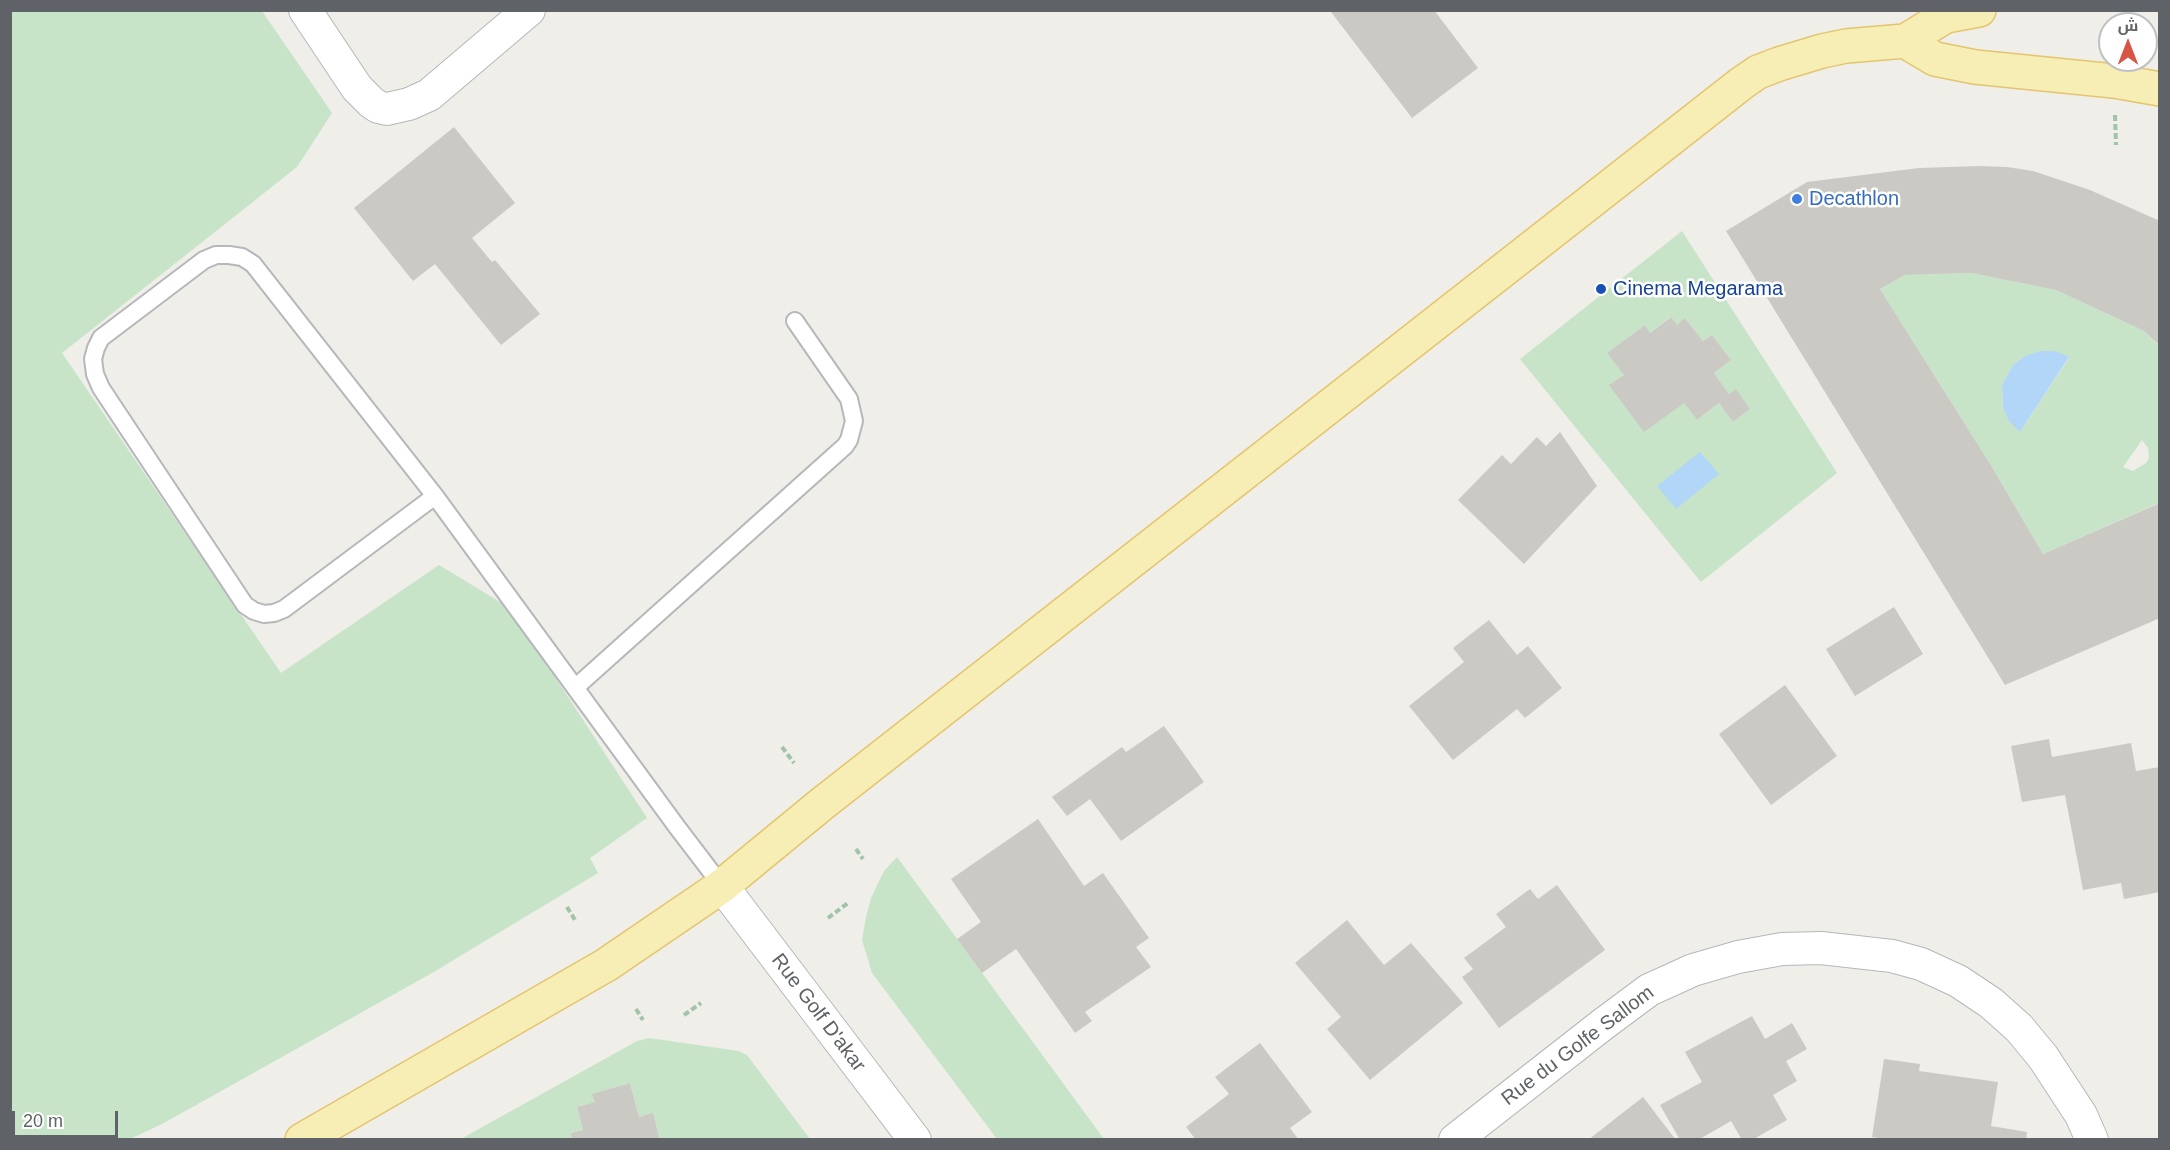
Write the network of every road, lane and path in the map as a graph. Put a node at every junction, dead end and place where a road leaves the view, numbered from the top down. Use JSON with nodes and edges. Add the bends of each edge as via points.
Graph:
{"nodes":[{"id":1,"x":305,"y":10,"type":"edge"},
{"id":2,"x":530,"y":10,"type":"edge"},
{"id":3,"x":1979,"y":10,"type":"edge"},
{"id":4,"x":1905,"y":40,"type":"junction"},
{"id":5,"x":2160,"y":89,"type":"edge"},
{"id":6,"x":2114,"y":107,"type":"dead end"},
{"id":7,"x":2116,"y":145,"type":"dead end"},
{"id":8,"x":795,"y":321,"type":"dead end"},
{"id":9,"x":435,"y":496,"type":"junction"},
{"id":10,"x":576,"y":687,"type":"junction"},
{"id":11,"x":782,"y":747,"type":"dead end"},
{"id":12,"x":794,"y":763,"type":"dead end"},
{"id":13,"x":856,"y":849,"type":"dead end"},
{"id":14,"x":863,"y":859,"type":"dead end"},
{"id":15,"x":722,"y":886,"type":"junction"},
{"id":16,"x":848,"y":903,"type":"dead end"},
{"id":17,"x":567,"y":907,"type":"dead end"},
{"id":18,"x":828,"y":918,"type":"dead end"},
{"id":19,"x":574,"y":920,"type":"dead end"},
{"id":20,"x":701,"y":1003,"type":"dead end"},
{"id":21,"x":636,"y":1009,"type":"dead end"},
{"id":22,"x":684,"y":1015,"type":"dead end"},
{"id":23,"x":643,"y":1020,"type":"dead end"},
{"id":24,"x":302,"y":1140,"type":"edge"},
{"id":25,"x":915,"y":1140,"type":"edge"},
{"id":26,"x":1455,"y":1140,"type":"edge"},
{"id":27,"x":2092,"y":1140,"type":"edge"}],
"edges":[{"from":1,"to":2,"type":"street","via":[[357,88],[378,107],[387,108],[398,108],[429,95]]},
{"from":3,"to":4,"type":"main road","via":[[1946,16]]},
{"from":4,"to":5,"type":"main road","via":[[1935,59],[1975,67]]},
{"from":4,"to":15,"type":"main road","via":[[1811,54],[1758,72],[1726,93]]},
{"from":6,"to":7,"type":"path"},
{"from":8,"to":10,"type":"lane","via":[[849,399],[854,421],[849,440]]},
{"from":9,"to":9,"type":"lane","via":[[262,275],[242,257],[216,255],[204,260],[101,338],[96,348],[93,359],[101,387],[245,605],[254,611],[264,614],[284,609]]},
{"from":9,"to":10,"type":"lane"},
{"from":10,"to":15,"type":"lane"},
{"from":11,"to":12,"type":"path"},
{"from":13,"to":14,"type":"path"},
{"from":15,"to":24,"type":"main road","via":[[606,965]]},
{"from":15,"to":25,"type":"street","name":"Rue Golf D'akar"},
{"from":16,"to":18,"type":"path"},
{"from":17,"to":19,"type":"path"},
{"from":20,"to":22,"type":"path"},
{"from":21,"to":23,"type":"path"},
{"from":26,"to":27,"type":"street","name":"Rue du Golfe Sallom","via":[[1649,990],[1693,970],[1738,957],[1782,949],[1821,948],[1892,956],[1921,964],[1958,981],[1991,1003],[2019,1028],[2063,1086]]}]}
